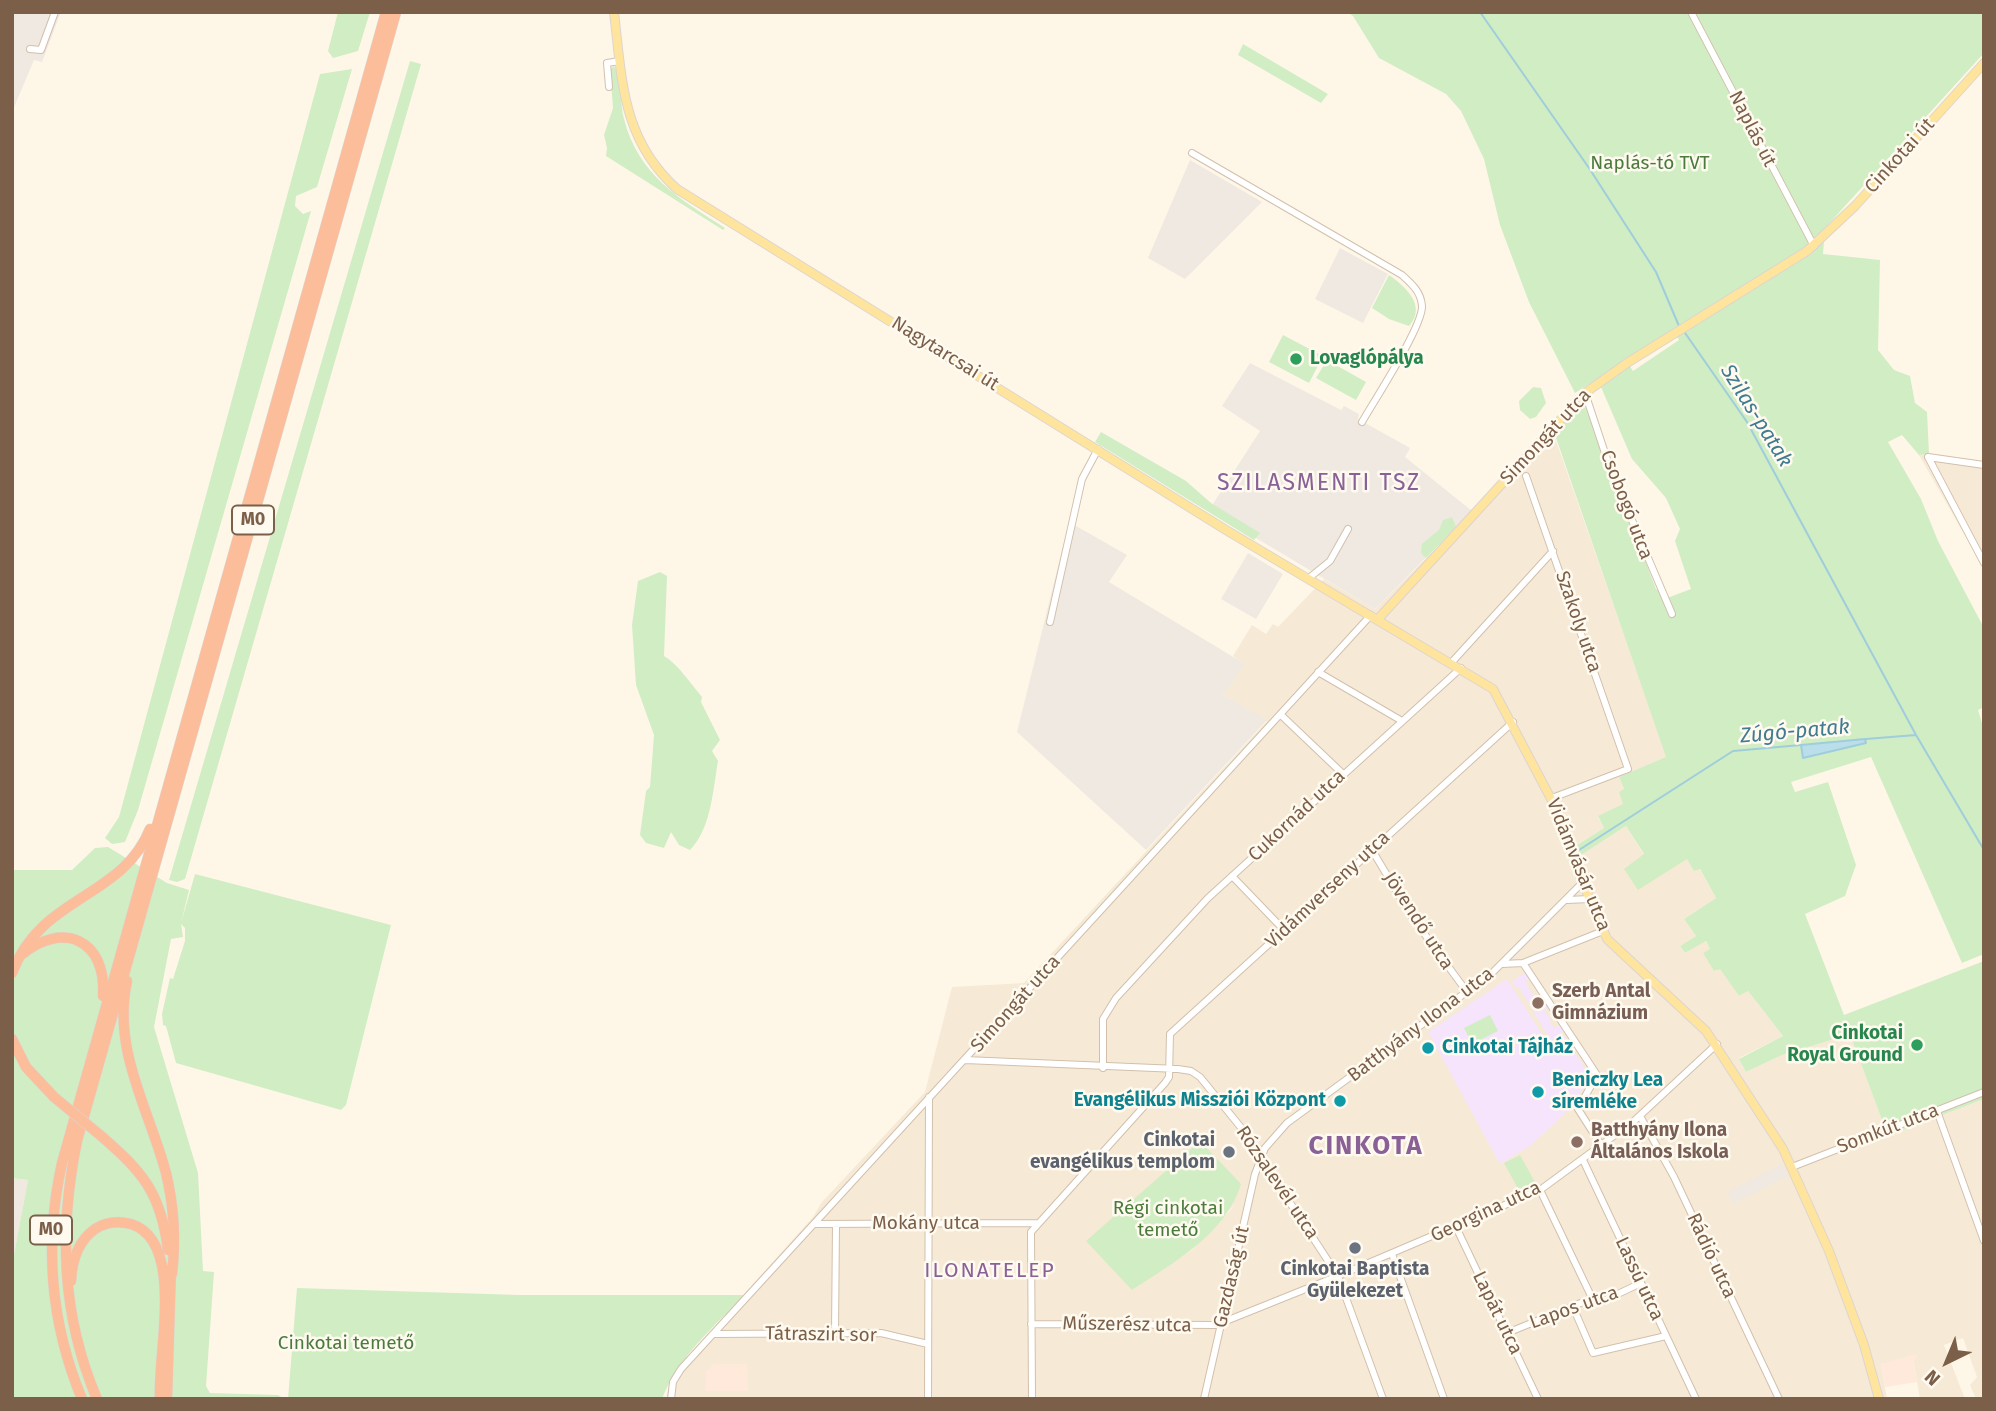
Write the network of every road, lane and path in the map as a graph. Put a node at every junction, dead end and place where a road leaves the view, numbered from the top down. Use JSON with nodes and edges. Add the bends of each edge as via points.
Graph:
{"nodes":[{"id":1,"x":55,"y":12,"type":"edge"},
{"id":2,"x":386,"y":12,"type":"edge"},
{"id":3,"x":396,"y":12,"type":"edge"},
{"id":4,"x":614,"y":12,"type":"edge"},
{"id":5,"x":1691,"y":12,"type":"edge"},
{"id":6,"x":30,"y":49,"type":"dead end"},
{"id":7,"x":620,"y":61,"type":"junction"},
{"id":8,"x":1984,"y":63,"type":"edge"},
{"id":9,"x":609,"y":87,"type":"dead end"},
{"id":10,"x":1192,"y":153,"type":"dead end"},
{"id":11,"x":1814,"y":246,"type":"junction"},
{"id":12,"x":1585,"y":394,"type":"junction"},
{"id":13,"x":1362,"y":422,"type":"dead end"},
{"id":14,"x":1098,"y":449,"type":"junction"},
{"id":15,"x":1984,"y":465,"type":"edge"},
{"id":16,"x":1526,"y":476,"type":"dead end"},
{"id":17,"x":1348,"y":529,"type":"dead end"},
{"id":18,"x":1553,"y":551,"type":"junction"},
{"id":19,"x":1984,"y":562,"type":"edge"},
{"id":20,"x":1309,"y":578,"type":"junction"},
{"id":21,"x":1672,"y":614,"type":"dead end"},
{"id":22,"x":1375,"y":617,"type":"junction"},
{"id":23,"x":1050,"y":622,"type":"dead end"},
{"id":24,"x":1452,"y":662,"type":"junction"},
{"id":25,"x":1462,"y":667,"type":"junction"},
{"id":26,"x":1318,"y":672,"type":"junction"},
{"id":27,"x":1281,"y":715,"type":"junction"},
{"id":28,"x":1402,"y":721,"type":"junction"},
{"id":29,"x":1513,"y":722,"type":"junction"},
{"id":30,"x":1343,"y":774,"type":"junction"},
{"id":31,"x":168,"y":782,"type":"junction"},
{"id":32,"x":1552,"y":798,"type":"junction"},
{"id":33,"x":1372,"y":849,"type":"junction"},
{"id":34,"x":1232,"y":876,"type":"junction"},
{"id":35,"x":1583,"y":883,"type":"junction"},
{"id":36,"x":1590,"y":899,"type":"junction"},
{"id":37,"x":1565,"y":900,"type":"junction"},
{"id":38,"x":1284,"y":930,"type":"junction"},
{"id":39,"x":1603,"y":931,"type":"junction"},
{"id":40,"x":130,"y":950,"type":"junction"},
{"id":41,"x":21,"y":956,"type":"junction"},
{"id":42,"x":1523,"y":963,"type":"junction"},
{"id":43,"x":1502,"y":964,"type":"junction"},
{"id":44,"x":12,"y":973,"type":"edge"},
{"id":45,"x":1467,"y":992,"type":"junction"},
{"id":46,"x":99,"y":1024,"type":"junction"},
{"id":47,"x":12,"y":1039,"type":"edge"},
{"id":48,"x":1717,"y":1044,"type":"junction"},
{"id":49,"x":965,"y":1060,"type":"junction"},
{"id":50,"x":1103,"y":1068,"type":"junction"},
{"id":51,"x":1169,"y":1071,"type":"junction"},
{"id":52,"x":1984,"y":1092,"type":"edge"},
{"id":53,"x":929,"y":1097,"type":"junction"},
{"id":54,"x":1937,"y":1111,"type":"junction"},
{"id":55,"x":1640,"y":1116,"type":"junction"},
{"id":56,"x":1601,"y":1145,"type":"junction"},
{"id":57,"x":1261,"y":1155,"type":"junction"},
{"id":58,"x":1583,"y":1160,"type":"junction"},
{"id":59,"x":1792,"y":1167,"type":"junction"},
{"id":60,"x":1540,"y":1190,"type":"junction"},
{"id":61,"x":1038,"y":1223,"type":"junction"},
{"id":62,"x":814,"y":1224,"type":"junction"},
{"id":63,"x":836,"y":1224,"type":"junction"},
{"id":64,"x":930,"y":1224,"type":"junction"},
{"id":65,"x":1456,"y":1227,"type":"junction"},
{"id":66,"x":1984,"y":1241,"type":"edge"},
{"id":67,"x":1392,"y":1254,"type":"junction"},
{"id":68,"x":1338,"y":1276,"type":"junction"},
{"id":69,"x":168,"y":1277,"type":"junction"},
{"id":70,"x":1642,"y":1283,"type":"junction"},
{"id":71,"x":1593,"y":1300,"type":"junction"},
{"id":72,"x":1573,"y":1307,"type":"junction"},
{"id":73,"x":71,"y":1316,"type":"junction"},
{"id":74,"x":1031,"y":1324,"type":"junction"},
{"id":75,"x":1222,"y":1324,"type":"junction"},
{"id":76,"x":835,"y":1333,"type":"junction"},
{"id":77,"x":1507,"y":1333,"type":"junction"},
{"id":78,"x":714,"y":1334,"type":"junction"},
{"id":79,"x":1666,"y":1336,"type":"junction"},
{"id":80,"x":928,"y":1344,"type":"junction"},
{"id":81,"x":164,"y":1396,"type":"edge"},
{"id":82,"x":671,"y":1398,"type":"edge"},
{"id":83,"x":82,"y":1399,"type":"edge"},
{"id":84,"x":97,"y":1399,"type":"edge"},
{"id":85,"x":928,"y":1399,"type":"edge"},
{"id":86,"x":1032,"y":1399,"type":"edge"},
{"id":87,"x":1204,"y":1399,"type":"edge"},
{"id":88,"x":1382,"y":1399,"type":"edge"},
{"id":89,"x":1444,"y":1399,"type":"edge"},
{"id":90,"x":1538,"y":1399,"type":"edge"},
{"id":91,"x":1696,"y":1399,"type":"edge"},
{"id":92,"x":1779,"y":1399,"type":"edge"},
{"id":93,"x":1879,"y":1399,"type":"edge"}],
"edges":[{"from":1,"to":6,"type":"street","via":[[41,50]]},
{"from":2,"to":31,"type":"highway","number":"M0"},
{"from":3,"to":40,"type":"highway","number":"M0"},
{"from":4,"to":7,"type":"main road","name":"Nagytarcsai út"},
{"from":5,"to":11,"type":"street","name":"Naplás út"},
{"from":7,"to":9,"type":"street","via":[[607,62]]},
{"from":7,"to":14,"type":"main road","name":"Nagytarcsai út","via":[[630,119],[639,142],[648,160],[677,189]]},
{"from":8,"to":11,"type":"main road","name":"Cinkotai út"},
{"from":10,"to":13,"type":"street","via":[[1402,275],[1417,291],[1422,309],[1415,328]]},
{"from":11,"to":12,"type":"main road","name":"Simongát utca"},
{"from":12,"to":21,"type":"street","name":"Csobogó utca","via":[[1611,471]]},
{"from":12,"to":22,"type":"main road","name":"Simongát utca"},
{"from":14,"to":20,"type":"main road","name":"Nagytarcsai út"},
{"from":14,"to":23,"type":"street","via":[[1082,479]]},
{"from":15,"to":19,"type":"street","via":[[1928,457]]},
{"from":16,"to":18,"type":"street","name":"Szakoly utca"},
{"from":17,"to":20,"type":"street","via":[[1329,561]]},
{"from":18,"to":24,"type":"street"},
{"from":18,"to":32,"type":"street","name":"Szakoly utca","via":[[1629,769]]},
{"from":20,"to":22,"type":"main road","name":"Nagytarcsai út"},
{"from":22,"to":24,"type":"main road","name":"Vidámvásár utca"},
{"from":22,"to":26,"type":"street","name":"Simongát utca"},
{"from":24,"to":25,"type":"main road","name":"Vidámvásár utca"},
{"from":25,"to":28,"type":"street","name":"Cukornád utca"},
{"from":25,"to":29,"type":"main road","name":"Vidámvásár utca","via":[[1493,689]]},
{"from":26,"to":27,"type":"street","name":"Simongát utca"},
{"from":26,"to":28,"type":"street"},
{"from":27,"to":30,"type":"street"},
{"from":27,"to":49,"type":"street","name":"Simongát utca"},
{"from":28,"to":30,"type":"street","name":"Cukornád utca"},
{"from":29,"to":32,"type":"main road","name":"Vidámvásár utca"},
{"from":29,"to":33,"type":"street","name":"Vidámverseny utca"},
{"from":30,"to":34,"type":"street","name":"Cukornád utca"},
{"from":31,"to":41,"type":"highway","via":[[149,834],[130,861],[42,925]]},
{"from":31,"to":46,"type":"highway","number":"M0"},
{"from":32,"to":35,"type":"main road","name":"Vidámvásár utca"},
{"from":33,"to":38,"type":"street","name":"Vidámverseny utca"},
{"from":33,"to":45,"type":"street","name":"Jövendő utca","via":[[1412,916]]},
{"from":34,"to":38,"type":"street"},
{"from":34,"to":50,"type":"street","name":"Cukornád utca","via":[[1102,1018]]},
{"from":35,"to":36,"type":"main road","name":"Vidámvásár utca"},
{"from":35,"to":37,"type":"street"},
{"from":36,"to":37,"type":"street"},
{"from":36,"to":39,"type":"main road","name":"Vidámvásár utca"},
{"from":37,"to":43,"type":"street"},
{"from":38,"to":51,"type":"street","name":"Vidámverseny utca","via":[[1170,1034]]},
{"from":39,"to":42,"type":"street","name":"Batthyány Ilona utca"},
{"from":39,"to":48,"type":"main road","name":"Vidámvásár utca"},
{"from":40,"to":69,"type":"highway","via":[[125,1038],[171,1195],[174,1226]]},
{"from":40,"to":73,"type":"highway","number":"M0","via":[[72,1166],[65,1244]]},
{"from":41,"to":44,"type":"highway"},
{"from":41,"to":46,"type":"highway","via":[[37,943],[55,937],[85,944],[103,975]]},
{"from":42,"to":43,"type":"street","name":"Batthyány Ilona utca"},
{"from":42,"to":56,"type":"street","via":[[1597,1075],[1578,1108]]},
{"from":43,"to":45,"type":"street","name":"Batthyány Ilona utca"},
{"from":45,"to":57,"type":"street","name":"Batthyány Ilona utca","via":[[1287,1123]]},
{"from":46,"to":83,"type":"highway","number":"M0","via":[[66,1142],[51,1229],[57,1320]]},
{"from":47,"to":69,"type":"highway","bridge":true,"via":[[26,1067],[54,1097],[136,1167],[149,1185],[162,1212]]},
{"from":48,"to":55,"type":"street","name":"Georgina utca"},
{"from":48,"to":59,"type":"main road","name":"Vidámvásár utca"},
{"from":49,"to":50,"type":"street","name":"Rózsalevél utca"},
{"from":49,"to":53,"type":"street","name":"Simongát utca"},
{"from":50,"to":51,"type":"street","name":"Rózsalevél utca"},
{"from":51,"to":57,"type":"street","name":"Rózsalevél utca","via":[[1191,1071],[1200,1077]]},
{"from":51,"to":61,"type":"street","via":[[1165,1083]]},
{"from":52,"to":54,"type":"street","name":"Somkút utca"},
{"from":53,"to":62,"type":"street","name":"Simongát utca"},
{"from":53,"to":64,"type":"street"},
{"from":54,"to":59,"type":"street","name":"Somkút utca"},
{"from":54,"to":66,"type":"street"},
{"from":55,"to":56,"type":"street","name":"Georgina utca"},
{"from":55,"to":92,"type":"street","name":"Rádió utca","via":[[1674,1177]]},
{"from":56,"to":58,"type":"street","name":"Georgina utca"},
{"from":57,"to":68,"type":"street","name":"Rózsalevél utca"},
{"from":57,"to":75,"type":"street","name":"Gazdaság út"},
{"from":58,"to":60,"type":"street","name":"Georgina utca"},
{"from":58,"to":70,"type":"street","name":"Lassú utca"},
{"from":59,"to":93,"type":"main road","name":"Vidámvásár utca","via":[[1852,1313]]},
{"from":60,"to":65,"type":"street","name":"Georgina utca"},
{"from":60,"to":71,"type":"street"},
{"from":61,"to":64,"type":"street","name":"Mokány utca"},
{"from":61,"to":74,"type":"street","via":[[1031,1232]]},
{"from":62,"to":63,"type":"street","name":"Mokány utca"},
{"from":62,"to":78,"type":"street","name":"Simongát utca"},
{"from":63,"to":64,"type":"street","name":"Mokány utca"},
{"from":63,"to":76,"type":"street"},
{"from":64,"to":80,"type":"street"},
{"from":65,"to":67,"type":"street","name":"Georgina utca"},
{"from":65,"to":77,"type":"street","name":"Lapát utca"},
{"from":67,"to":68,"type":"street","name":"Georgina utca"},
{"from":67,"to":89,"type":"street"},
{"from":68,"to":75,"type":"street","name":"Georgina utca"},
{"from":68,"to":88,"type":"street","name":"Rózsalevél utca"},
{"from":69,"to":73,"type":"highway","via":[[149,1235],[131,1224],[104,1225],[87,1236],[75,1256]]},
{"from":69,"to":81,"type":"highway"},
{"from":70,"to":71,"type":"street","name":"Lapos utca","via":[[1602,1301]]},
{"from":70,"to":79,"type":"street","name":"Lassú utca"},
{"from":71,"to":72,"type":"street","name":"Lapos utca"},
{"from":72,"to":77,"type":"street","name":"Lapos utca"},
{"from":72,"to":79,"type":"street","via":[[1593,1353]]},
{"from":73,"to":84,"type":"highway","number":"M0"},
{"from":74,"to":75,"type":"street","name":"Műszerész utca"},
{"from":74,"to":86,"type":"street"},
{"from":75,"to":87,"type":"street","name":"Gazdaság út"},
{"from":76,"to":78,"type":"street","name":"Tátraszirt sor"},
{"from":76,"to":80,"type":"street","name":"Tátraszirt sor","via":[[881,1333]]},
{"from":77,"to":90,"type":"street","name":"Lapát utca"},
{"from":78,"to":82,"type":"street","name":"Simongát utca","via":[[681,1369]]},
{"from":79,"to":91,"type":"street","name":"Lassú utca"},
{"from":80,"to":85,"type":"street"}]}
